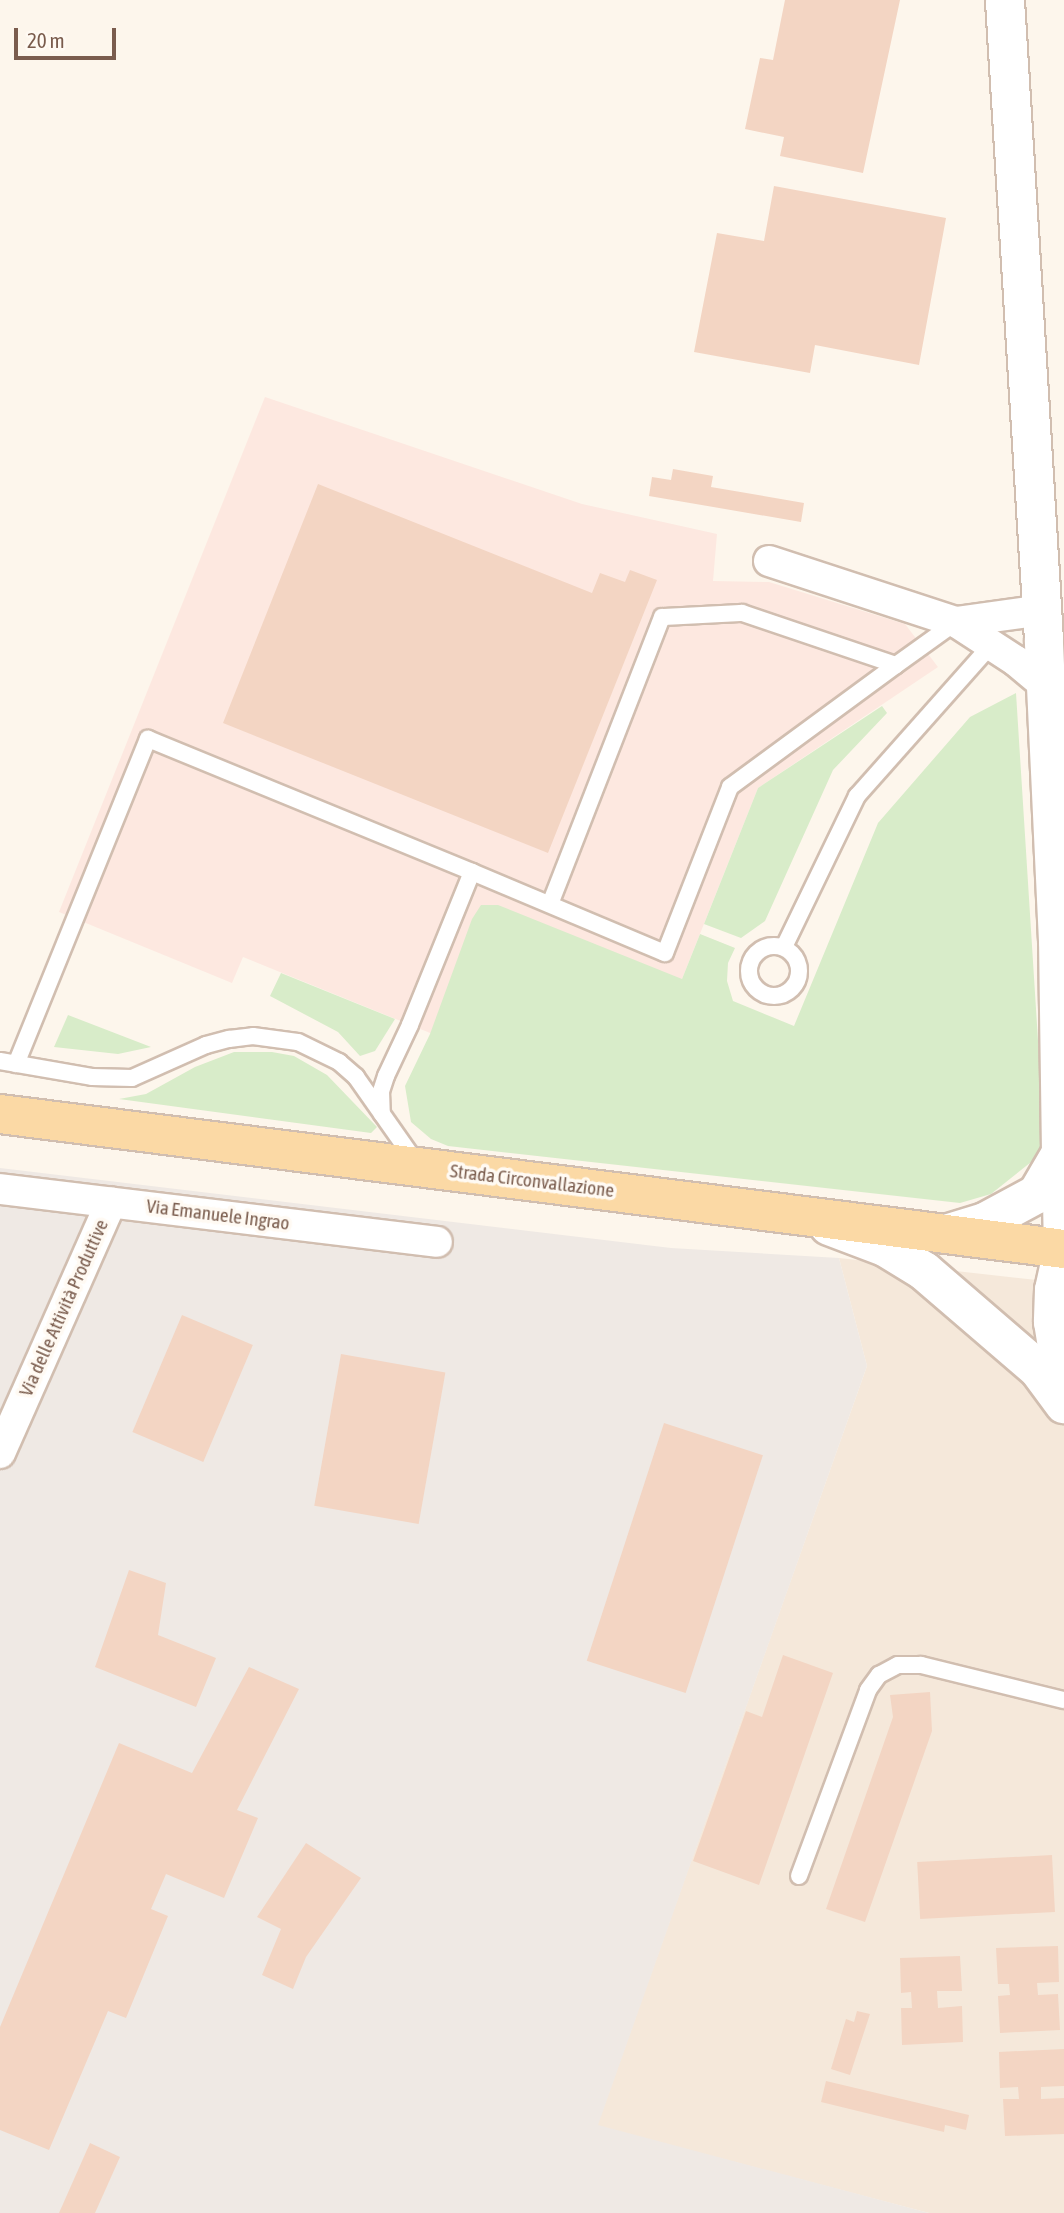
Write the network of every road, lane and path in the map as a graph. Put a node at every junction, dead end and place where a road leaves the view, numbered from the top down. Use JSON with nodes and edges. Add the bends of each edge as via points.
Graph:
{"nodes":[{"id":1,"x":1005,"y":0,"type":"edge"},
{"id":2,"x":769,"y":561,"type":"dead end"},
{"id":3,"x":1042,"y":610,"type":"junction"},
{"id":4,"x":956,"y":622,"type":"junction"},
{"id":5,"x":991,"y":645,"type":"junction"},
{"id":6,"x":896,"y":665,"type":"junction"},
{"id":7,"x":1046,"y":686,"type":"junction"},
{"id":8,"x":472,"y":872,"type":"junction"},
{"id":9,"x":550,"y":904,"type":"junction"},
{"id":10,"x":784,"y":947,"type":"dead end"},
{"id":11,"x":1061,"y":957,"type":"edge"},
{"id":12,"x":8,"y":1063,"type":"edge"},
{"id":13,"x":382,"y":1114,"type":"junction"},
{"id":14,"x":0,"y":1115,"type":"edge"},
{"id":15,"x":1061,"y":1153,"type":"junction"},
{"id":16,"x":418,"y":1166,"type":"junction"},
{"id":17,"x":0,"y":1189,"type":"edge"},
{"id":18,"x":111,"y":1202,"type":"junction"},
{"id":19,"x":804,"y":1216,"type":"junction"},
{"id":20,"x":946,"y":1234,"type":"junction"},
{"id":21,"x":437,"y":1242,"type":"dead end"},
{"id":22,"x":1063,"y":1249,"type":"edge"},
{"id":23,"x":1064,"y":1389,"type":"edge"},
{"id":24,"x":1064,"y":1404,"type":"edge"},
{"id":25,"x":0,"y":1453,"type":"edge"},
{"id":26,"x":1064,"y":1700,"type":"edge"},
{"id":27,"x":799,"y":1877,"type":"dead end"}],
"edges":[{"from":1,"to":3,"type":"main road"},
{"from":2,"to":4,"type":"street"},
{"from":3,"to":4,"type":"street"},
{"from":3,"to":7,"type":"main road"},
{"from":4,"to":5,"type":"street"},
{"from":4,"to":6,"type":"lane"},
{"from":5,"to":7,"type":"street"},
{"from":5,"to":10,"type":"lane","via":[[857,796]]},
{"from":6,"to":9,"type":"lane","via":[[730,787],[665,953]]},
{"from":6,"to":9,"type":"lane","via":[[742,613],[662,617]]},
{"from":7,"to":11,"type":"main road"},
{"from":8,"to":9,"type":"lane"},
{"from":8,"to":12,"type":"lane","via":[[148,738]]},
{"from":8,"to":13,"type":"lane","via":[[386,1076]]},
{"from":11,"to":15,"type":"main road"},
{"from":12,"to":13,"type":"lane","via":[[92,1077],[132,1078],[218,1042],[253,1036],[276,1038],[298,1042],[339,1062]]},
{"from":13,"to":16,"type":"lane"},
{"from":14,"to":16,"type":"main road","name":"Strada Circonvallazione"},
{"from":15,"to":20,"type":"main road","via":[[1037,1194],[985,1222]]},
{"from":15,"to":22,"type":"main road"},
{"from":16,"to":19,"type":"main road","name":"Strada Circonvallazione"},
{"from":17,"to":18,"type":"street","name":"Via Emanuele Ingrao"},
{"from":18,"to":21,"type":"street","name":"Via Emanuele Ingrao"},
{"from":18,"to":25,"type":"street","name":"Via delle Attività Produttive"},
{"from":19,"to":20,"type":"main road","name":"Strada Circonvallazione"},
{"from":19,"to":24,"type":"main road","via":[[885,1247],[924,1271],[1038,1369]]},
{"from":20,"to":22,"type":"main road","name":"Strada Circonvallazione"},
{"from":22,"to":23,"type":"main road","via":[[1053,1322]]},
{"from":26,"to":27,"type":"lane","via":[[921,1665],[898,1665],[879,1675],[868,1690]]}]}
